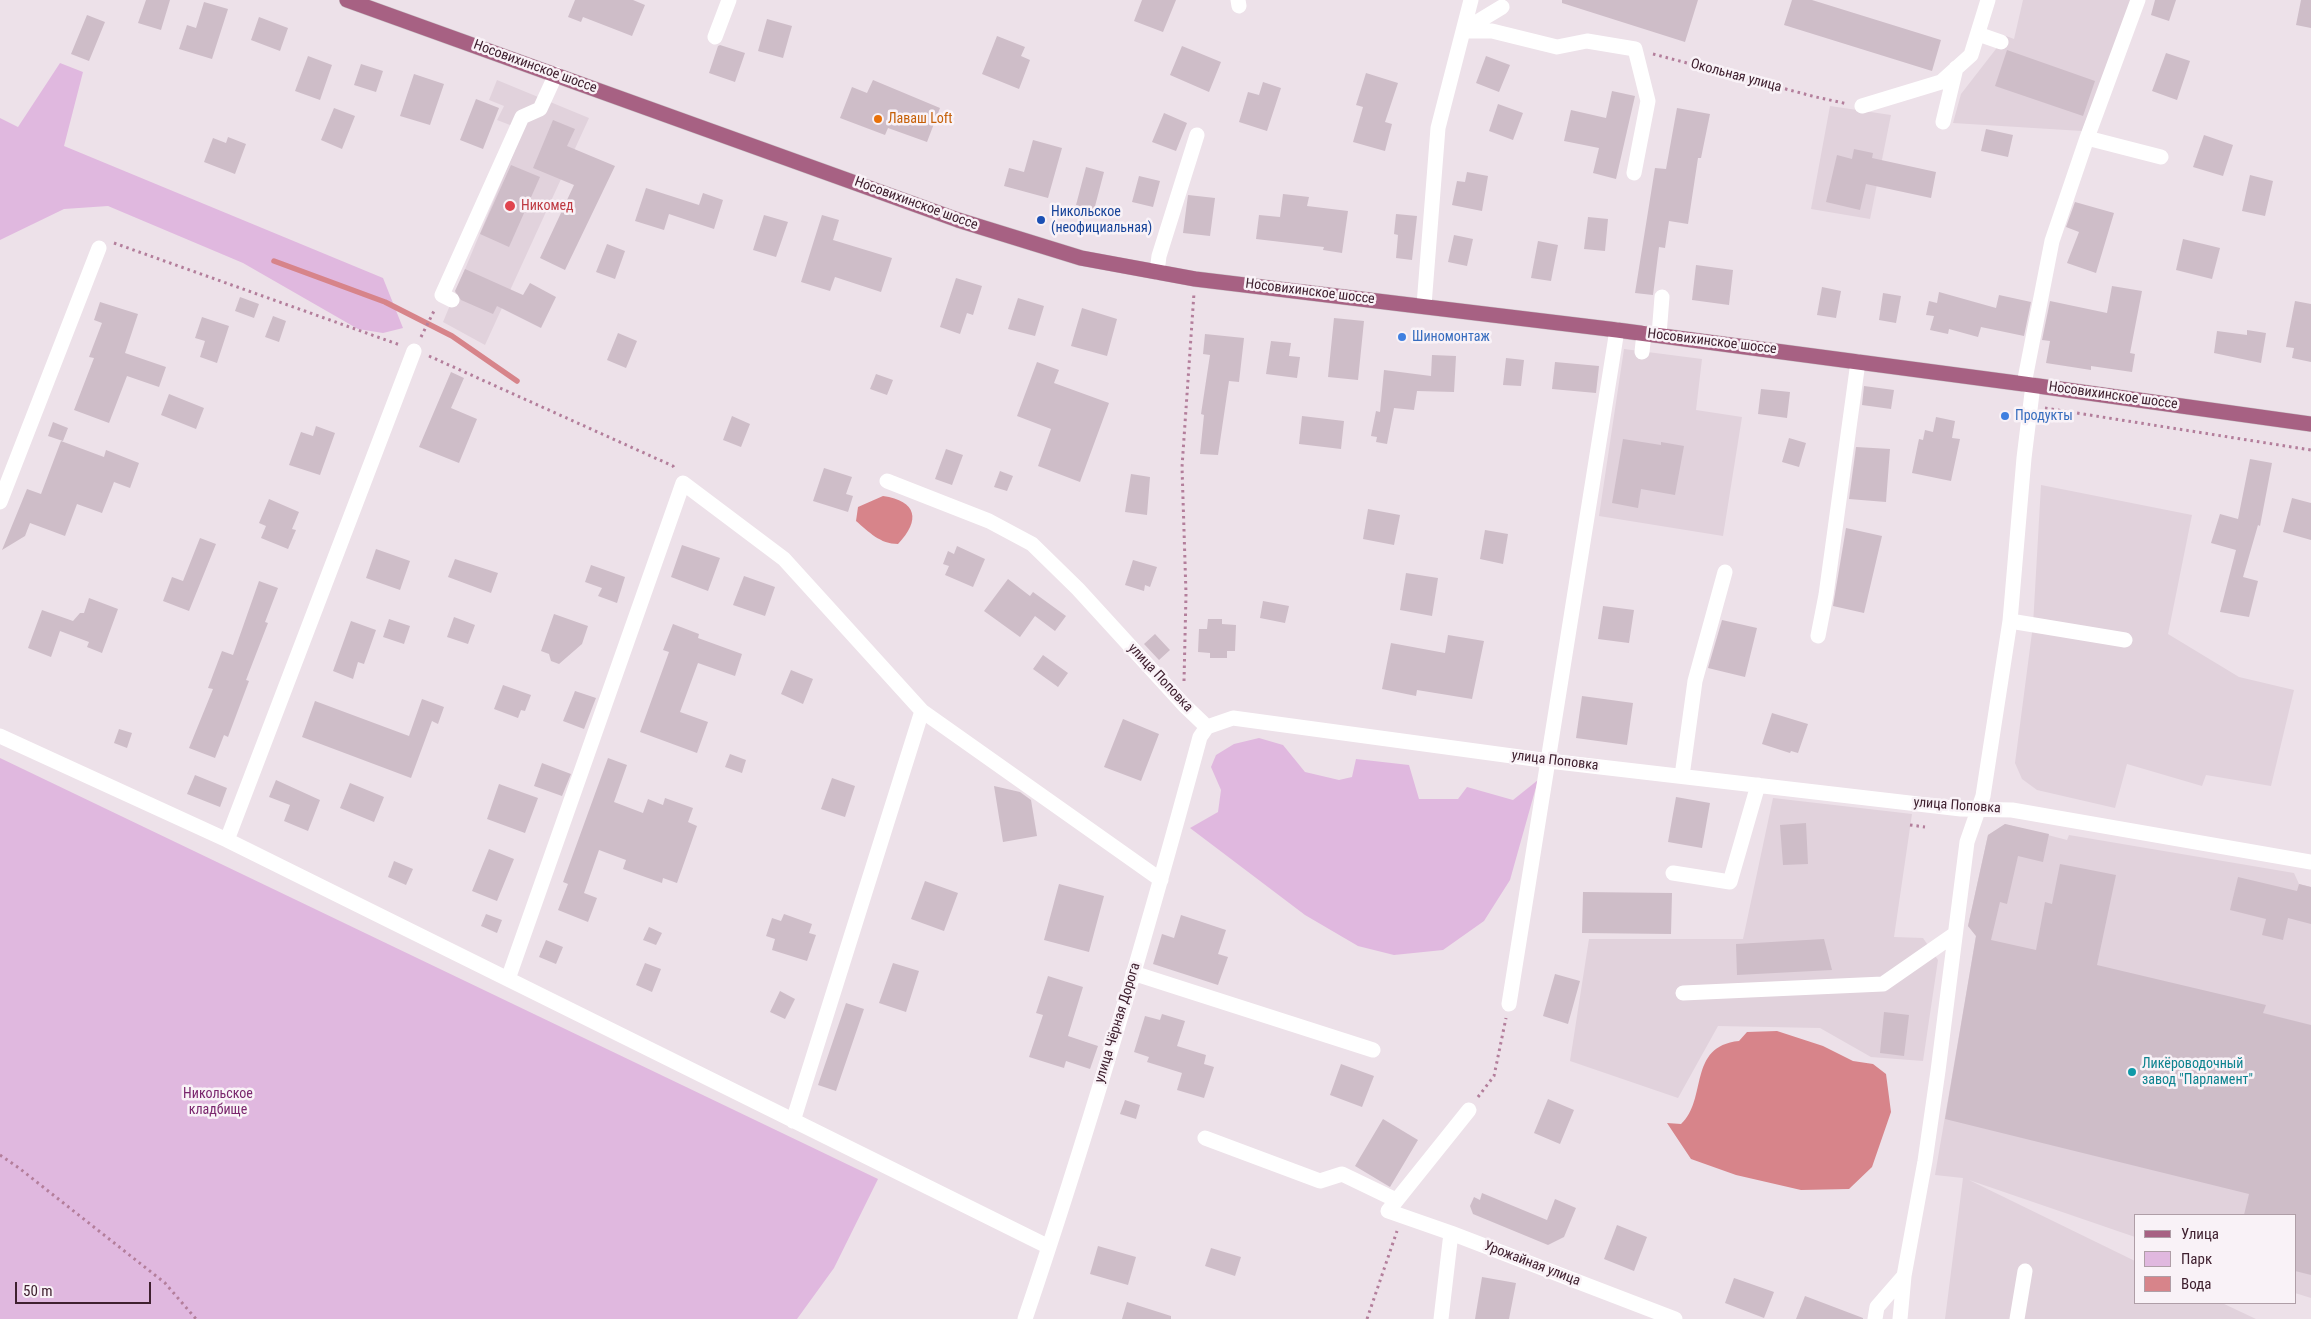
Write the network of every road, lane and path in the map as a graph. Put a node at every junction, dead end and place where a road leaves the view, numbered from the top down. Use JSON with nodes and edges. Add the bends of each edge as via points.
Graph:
{"nodes":[{"id":1,"x":347,"y":0,"type":"edge"},
{"id":2,"x":729,"y":0,"type":"edge"},
{"id":3,"x":1471,"y":0,"type":"edge"},
{"id":4,"x":1988,"y":0,"type":"edge"},
{"id":5,"x":2138,"y":0,"type":"edge"},
{"id":6,"x":1502,"y":7,"type":"dead end"},
{"id":7,"x":1463,"y":31,"type":"junction"},
{"id":8,"x":1978,"y":34,"type":"junction"},
{"id":9,"x":715,"y":37,"type":"dead end"},
{"id":10,"x":2001,"y":42,"type":"dead end"},
{"id":11,"x":1635,"y":49,"type":"junction"},
{"id":12,"x":1956,"y":68,"type":"junction"},
{"id":13,"x":556,"y":74,"type":"junction"},
{"id":14,"x":1901,"y":85,"type":"dead end"},
{"id":15,"x":1918,"y":89,"type":"junction"},
{"id":16,"x":1887,"y":98,"type":"junction"},
{"id":17,"x":1862,"y":106,"type":"joint"},
{"id":18,"x":1884,"y":114,"type":"dead end"},
{"id":19,"x":1944,"y":122,"type":"dead end"},
{"id":20,"x":1196,"y":135,"type":"dead end"},
{"id":21,"x":2086,"y":138,"type":"junction"},
{"id":22,"x":2161,"y":157,"type":"dead end"},
{"id":23,"x":1634,"y":173,"type":"dead end"},
{"id":24,"x":100,"y":248,"type":"joint"},
{"id":25,"x":1157,"y":272,"type":"junction"},
{"id":26,"x":1195,"y":279,"type":"junction"},
{"id":27,"x":1662,"y":297,"type":"dead end"},
{"id":28,"x":447,"y":298,"type":"joint"},
{"id":29,"x":1424,"y":305,"type":"junction"},
{"id":30,"x":1617,"y":330,"type":"junction"},
{"id":31,"x":1651,"y":334,"type":"junction"},
{"id":32,"x":416,"y":348,"type":"junction"},
{"id":33,"x":1642,"y":352,"type":"dead end"},
{"id":34,"x":1858,"y":362,"type":"junction"},
{"id":35,"x":2029,"y":384,"type":"junction"},
{"id":36,"x":2030,"y":406,"type":"junction"},
{"id":37,"x":2311,"y":424,"type":"edge"},
{"id":38,"x":2311,"y":450,"type":"edge"},
{"id":39,"x":887,"y":481,"type":"dead end"},
{"id":40,"x":683,"y":483,"type":"junction"},
{"id":41,"x":0,"y":502,"type":"edge"},
{"id":42,"x":1726,"y":572,"type":"dead end"},
{"id":43,"x":2010,"y":621,"type":"junction"},
{"id":44,"x":1818,"y":636,"type":"dead end"},
{"id":45,"x":2125,"y":640,"type":"dead end"},
{"id":46,"x":1184,"y":705,"type":"junction"},
{"id":47,"x":922,"y":711,"type":"junction"},
{"id":48,"x":1207,"y":726,"type":"junction"},
{"id":49,"x":0,"y":736,"type":"edge"},
{"id":50,"x":1549,"y":761,"type":"junction"},
{"id":51,"x":1682,"y":776,"type":"junction"},
{"id":52,"x":1758,"y":785,"type":"junction"},
{"id":53,"x":1979,"y":809,"type":"junction"},
{"id":54,"x":1910,"y":826,"type":"dead end"},
{"id":55,"x":1925,"y":828,"type":"dead end"},
{"id":56,"x":227,"y":840,"type":"junction"},
{"id":57,"x":2311,"y":862,"type":"edge"},
{"id":58,"x":1673,"y":873,"type":"dead end"},
{"id":59,"x":1161,"y":880,"type":"junction"},
{"id":60,"x":1955,"y":934,"type":"junction"},
{"id":61,"x":1133,"y":973,"type":"junction"},
{"id":62,"x":508,"y":980,"type":"junction"},
{"id":63,"x":1683,"y":993,"type":"dead end"},
{"id":64,"x":1509,"y":1004,"type":"joint"},
{"id":65,"x":1373,"y":1050,"type":"dead end"},
{"id":66,"x":1469,"y":1110,"type":"joint"},
{"id":67,"x":793,"y":1120,"type":"junction"},
{"id":68,"x":1205,"y":1138,"type":"dead end"},
{"id":69,"x":0,"y":1155,"type":"edge"},
{"id":70,"x":1392,"y":1206,"type":"junction"},
{"id":71,"x":1402,"y":1216,"type":"junction"},
{"id":72,"x":1452,"y":1233,"type":"junction"},
{"id":73,"x":1049,"y":1247,"type":"junction"},
{"id":74,"x":2025,"y":1271,"type":"dead end"},
{"id":75,"x":1904,"y":1276,"type":"junction"},
{"id":76,"x":196,"y":1319,"type":"edge"},
{"id":77,"x":1025,"y":1319,"type":"edge"},
{"id":78,"x":1367,"y":1319,"type":"edge"},
{"id":79,"x":1441,"y":1319,"type":"edge"},
{"id":80,"x":1675,"y":1319,"type":"edge"},
{"id":81,"x":1875,"y":1319,"type":"edge"},
{"id":82,"x":1900,"y":1319,"type":"edge"},
{"id":83,"x":2017,"y":1319,"type":"edge"}],
"edges":[{"from":1,"to":13,"type":"main road","name":"Носовихинское шоссе"},
{"from":2,"to":9,"type":"street"},
{"from":3,"to":7,"type":"street"},
{"from":4,"to":8,"type":"street"},
{"from":5,"to":21,"type":"street"},
{"from":6,"to":7,"type":"street"},
{"from":7,"to":11,"type":"street","via":[[1492,30],[1556,47],[1587,41]]},
{"from":7,"to":29,"type":"street","via":[[1438,128]]},
{"from":8,"to":10,"type":"street"},
{"from":8,"to":12,"type":"street","via":[[1971,55]]},
{"from":11,"to":17,"type":"path","name":"Окольная улица"},
{"from":11,"to":23,"type":"street","via":[[1648,101]]},
{"from":12,"to":15,"type":"street","via":[[1941,82]]},
{"from":12,"to":19,"type":"street"},
{"from":13,"to":25,"type":"main road","name":"Носовихинское шоссе","via":[[1033,245]]},
{"from":13,"to":28,"type":"street","via":[[540,109],[522,117]]},
{"from":14,"to":15,"type":"street"},
{"from":15,"to":16,"type":"street"},
{"from":16,"to":17,"type":"street"},
{"from":16,"to":18,"type":"street"},
{"from":20,"to":25,"type":"street"},
{"from":21,"to":22,"type":"street"},
{"from":21,"to":35,"type":"street","via":[[2052,241]]},
{"from":24,"to":32,"type":"path","via":[[108,241]]},
{"from":24,"to":41,"type":"street"},
{"from":25,"to":26,"type":"main road","name":"Носовихинское шоссе"},
{"from":26,"to":29,"type":"main road","name":"Носовихинское шоссе"},
{"from":26,"to":46,"type":"path","via":[[1182,467],[1186,594]]},
{"from":27,"to":31,"type":"street"},
{"from":28,"to":32,"type":"path"},
{"from":29,"to":30,"type":"main road","name":"Носовихинское шоссе"},
{"from":30,"to":31,"type":"main road","name":"Носовихинское шоссе"},
{"from":30,"to":50,"type":"street"},
{"from":31,"to":33,"type":"street"},
{"from":31,"to":34,"type":"main road","name":"Носовихинское шоссе"},
{"from":32,"to":40,"type":"path","via":[[673,466]]},
{"from":32,"to":56,"type":"street"},
{"from":34,"to":35,"type":"main road","name":"Носовихинское шоссе"},
{"from":34,"to":44,"type":"street"},
{"from":35,"to":36,"type":"street"},
{"from":35,"to":37,"type":"main road","name":"Носовихинское шоссе"},
{"from":36,"to":38,"type":"path"},
{"from":36,"to":43,"type":"street"},
{"from":39,"to":46,"type":"street","name":"улица Поповка","via":[[990,521],[1032,544],[1078,589]]},
{"from":40,"to":47,"type":"street","via":[[784,559]]},
{"from":40,"to":62,"type":"street"},
{"from":42,"to":51,"type":"street","via":[[1695,681]]},
{"from":43,"to":45,"type":"street"},
{"from":43,"to":53,"type":"street"},
{"from":46,"to":48,"type":"street","name":"улица Поповка"},
{"from":47,"to":59,"type":"street"},
{"from":47,"to":67,"type":"street"},
{"from":48,"to":50,"type":"street","name":"улица Поповка","via":[[1233,718]]},
{"from":48,"to":59,"type":"street","name":"улица Чёрная Дорога","via":[[1200,737]]},
{"from":49,"to":56,"type":"street"},
{"from":50,"to":51,"type":"street","name":"улица Поповка"},
{"from":50,"to":64,"type":"street"},
{"from":51,"to":52,"type":"street","name":"улица Поповка"},
{"from":52,"to":53,"type":"street","name":"улица Поповка"},
{"from":52,"to":58,"type":"street","via":[[1730,882]]},
{"from":53,"to":57,"type":"street","name":"улица Поповка","via":[[2012,810]]},
{"from":53,"to":60,"type":"street","via":[[1967,842]]},
{"from":54,"to":55,"type":"path"},
{"from":56,"to":62,"type":"street"},
{"from":59,"to":61,"type":"street","name":"улица Чёрная Дорога"},
{"from":60,"to":63,"type":"street","via":[[1883,984]]},
{"from":60,"to":75,"type":"street","via":[[1925,1161]]},
{"from":61,"to":65,"type":"street","via":[[1175,991]]},
{"from":61,"to":73,"type":"street","name":"улица Чёрная Дорога"},
{"from":62,"to":67,"type":"street"},
{"from":64,"to":66,"type":"path","via":[[1494,1076]]},
{"from":66,"to":70,"type":"street"},
{"from":67,"to":73,"type":"street"},
{"from":68,"to":70,"type":"street","name":"Урожайная улица","via":[[1320,1181],[1342,1174]]},
{"from":69,"to":76,"type":"path","via":[[165,1283]]},
{"from":70,"to":71,"type":"street","name":"Урожайная улица"},
{"from":71,"to":72,"type":"street","name":"Урожайная улица"},
{"from":71,"to":78,"type":"path"},
{"from":72,"to":79,"type":"street"},
{"from":72,"to":80,"type":"street","name":"Урожайная улица"},
{"from":73,"to":77,"type":"street","name":"улица Чёрная Дорога"},
{"from":74,"to":83,"type":"street"},
{"from":75,"to":81,"type":"street","via":[[1877,1307]]},
{"from":75,"to":82,"type":"street"}]}
